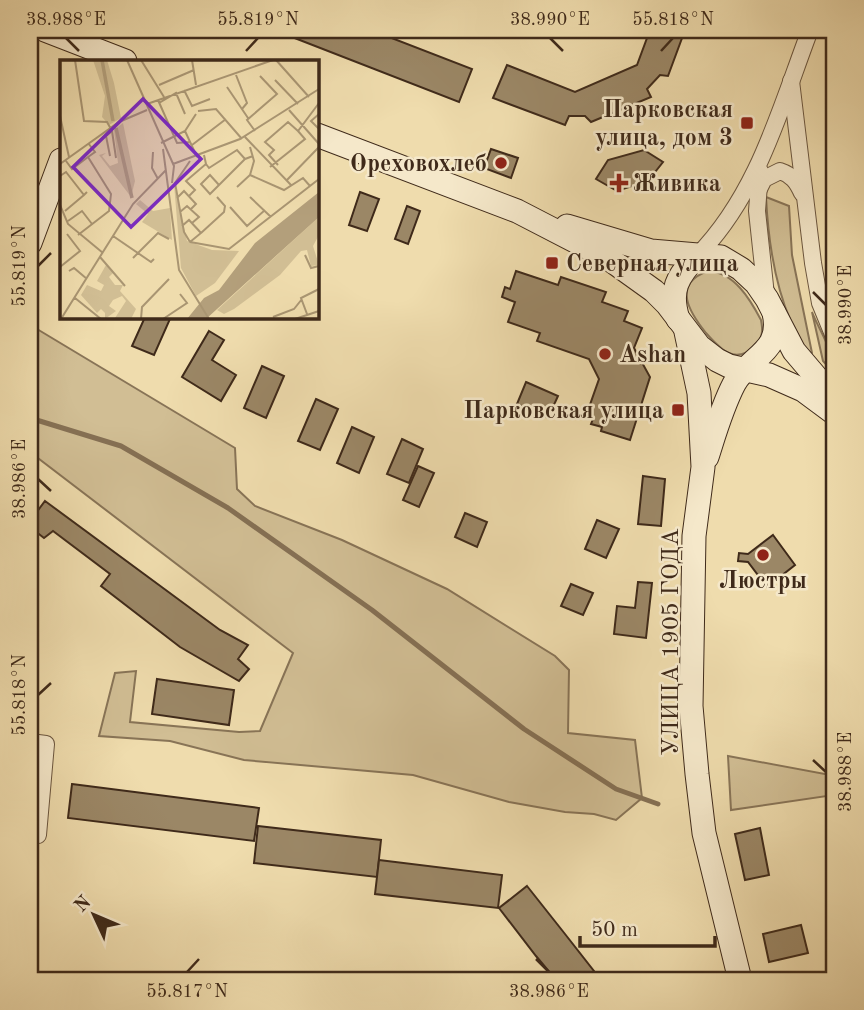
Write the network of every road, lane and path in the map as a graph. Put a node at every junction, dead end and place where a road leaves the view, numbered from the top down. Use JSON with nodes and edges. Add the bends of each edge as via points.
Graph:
{"nodes":[{"id":1,"x":45,"y":30,"type":"edge"},
{"id":2,"x":810,"y":30,"type":"edge"},
{"id":3,"x":110,"y":59,"type":"edge"},
{"id":4,"x":791,"y":81,"type":"junction"},
{"id":5,"x":318,"y":135,"type":"edge"},
{"id":6,"x":761,"y":161,"type":"junction"},
{"id":7,"x":60,"y":163,"type":"edge"},
{"id":8,"x":759,"y":190,"type":"junction"},
{"id":9,"x":807,"y":205,"type":"junction"},
{"id":10,"x":517,"y":211,"type":"junction"},
{"id":11,"x":30,"y":243,"type":"edge"},
{"id":12,"x":697,"y":256,"type":"junction"},
{"id":13,"x":770,"y":304,"type":"junction"},
{"id":14,"x":682,"y":326,"type":"junction"},
{"id":15,"x":834,"y":337,"type":"edge"},
{"id":16,"x":743,"y":369,"type":"junction"},
{"id":17,"x":788,"y":385,"type":"junction"},
{"id":18,"x":834,"y":398,"type":"edge"},
{"id":19,"x":725,"y":401,"type":"junction"},
{"id":20,"x":834,"y":413,"type":"edge"},
{"id":21,"x":703,"y":467,"type":"junction"},
{"id":22,"x":30,"y":742,"type":"edge"},
{"id":23,"x":38,"y":835,"type":"dead end"},
{"id":24,"x":740,"y":980,"type":"edge"}],
"edges":[{"from":1,"to":3,"type":"main road"},
{"from":2,"to":4,"type":"street"},
{"from":4,"to":6,"type":"street"},
{"from":4,"to":9,"type":"street"},
{"from":5,"to":10,"type":"main road"},
{"from":6,"to":8,"type":"street"},
{"from":6,"to":12,"type":"street","via":[[729,220]]},
{"from":7,"to":11,"type":"main road"},
{"from":8,"to":9,"type":"street","via":[[772,174],[788,173]]},
{"from":8,"to":13,"type":"street","via":[[757,211]]},
{"from":9,"to":15,"type":"street","via":[[820,303]]},
{"from":10,"to":12,"type":"main road","via":[[651,251]]},
{"from":10,"to":14,"type":"main road","via":[[634,275],[660,297]]},
{"from":12,"to":13,"type":"main road","via":[[729,261],[756,283]]},
{"from":12,"to":14,"type":"main road","via":[[677,282],[673,303]]},
{"from":13,"to":16,"type":"main road","via":[[776,323],[771,343]]},
{"from":13,"to":18,"type":"main road","via":[[794,351]]},
{"from":14,"to":16,"type":"main road","via":[[717,360]]},
{"from":14,"to":21,"type":"main road","name":"УЛИЦА 1905 ГОДА","via":[[697,373]]},
{"from":16,"to":17,"type":"main road"},
{"from":16,"to":19,"type":"main road","name":"УЛИЦА 1905 ГОДА"},
{"from":17,"to":19,"type":"main road","via":[[758,383]]},
{"from":17,"to":20,"type":"main road","via":[[803,390]]},
{"from":19,"to":21,"type":"main road","name":"УЛИЦА 1905 ГОДА"},
{"from":21,"to":24,"type":"main road","name":"УЛИЦА 1905 ГОДА","via":[[694,536],[691,706],[705,833]]},
{"from":22,"to":23,"type":"street","via":[[46,744]]}]}
